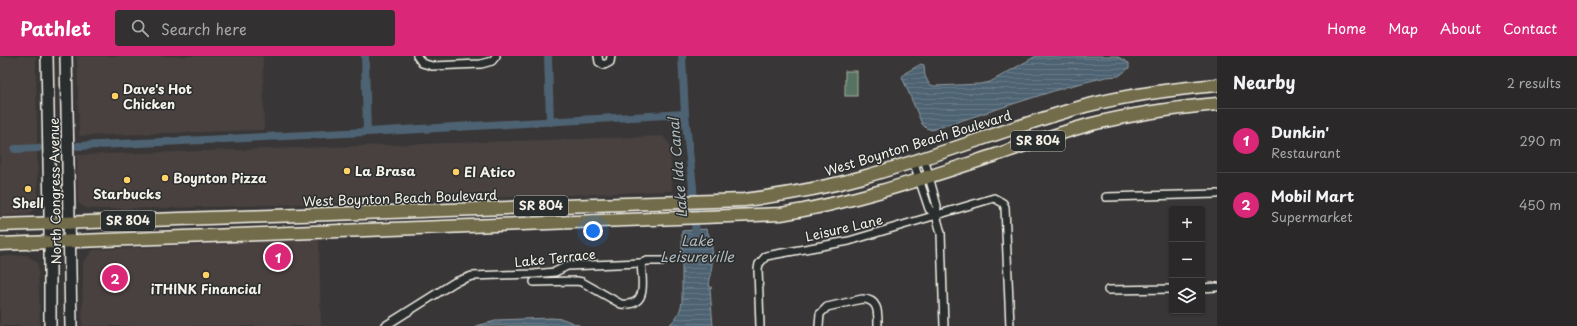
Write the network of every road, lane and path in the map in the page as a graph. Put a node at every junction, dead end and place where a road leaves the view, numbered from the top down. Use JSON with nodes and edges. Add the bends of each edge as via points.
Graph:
{"nodes":[{"id":1,"x":47,"y":56,"type":"edge"},
{"id":2,"x":66,"y":56,"type":"edge"},
{"id":3,"x":417,"y":56,"type":"edge"},
{"id":4,"x":496,"y":56,"type":"edge"},
{"id":5,"x":598,"y":56,"type":"edge"},
{"id":6,"x":611,"y":56,"type":"edge"},
{"id":7,"x":1217,"y":85,"type":"edge"},
{"id":8,"x":1217,"y":104,"type":"edge"},
{"id":9,"x":919,"y":160,"type":"junction"},
{"id":10,"x":925,"y":178,"type":"junction"},
{"id":11,"x":1217,"y":194,"type":"edge"},
{"id":12,"x":1106,"y":198,"type":"dead end"},
{"id":13,"x":326,"y":214,"type":"junction"},
{"id":14,"x":297,"y":215,"type":"junction"},
{"id":15,"x":936,"y":215,"type":"junction"},
{"id":16,"x":50,"y":223,"type":"junction"},
{"id":17,"x":69,"y":223,"type":"junction"},
{"id":18,"x":0,"y":225,"type":"edge"},
{"id":19,"x":307,"y":232,"type":"junction"},
{"id":20,"x":280,"y":233,"type":"junction"},
{"id":21,"x":70,"y":241,"type":"junction"},
{"id":22,"x":49,"y":242,"type":"junction"},
{"id":23,"x":0,"y":244,"type":"edge"},
{"id":24,"x":663,"y":261,"type":"dead end"},
{"id":25,"x":641,"y":263,"type":"junction"},
{"id":26,"x":534,"y":282,"type":"dead end"},
{"id":27,"x":1205,"y":288,"type":"edge"},
{"id":28,"x":1217,"y":288,"type":"edge"},
{"id":29,"x":1169,"y":289,"type":"edge"},
{"id":30,"x":1108,"y":290,"type":"dead end"},
{"id":31,"x":50,"y":326,"type":"edge"},
{"id":32,"x":71,"y":326,"type":"edge"},
{"id":33,"x":385,"y":326,"type":"edge"},
{"id":34,"x":760,"y":326,"type":"edge"},
{"id":35,"x":819,"y":326,"type":"edge"},
{"id":36,"x":878,"y":326,"type":"edge"},
{"id":37,"x":944,"y":326,"type":"edge"},
{"id":38,"x":1010,"y":326,"type":"edge"}],
"edges":[{"from":1,"to":16,"type":"main road","name":"North Congress Avenue"},
{"from":2,"to":17,"type":"main road","name":"North Congress Avenue"},
{"from":3,"to":4,"type":"street","via":[[422,63],[432,66],[481,64],[492,61]]},
{"from":5,"to":6,"type":"street","via":[[598,62],[604,65],[610,62]]},
{"from":7,"to":9,"type":"main road","name":"West Boynton Beach Boulevard","number":"SR 804","via":[[1149,93],[1086,106]]},
{"from":8,"to":10,"type":"main road","number":"SR 804","via":[[1153,111],[1090,125]]},
{"from":9,"to":10,"type":"street"},
{"from":9,"to":10,"type":"street"},
{"from":9,"to":13,"type":"main road","name":"West Boynton Beach Boulevard","number":"SR 804","via":[[864,177],[808,190],[744,200]]},
{"from":10,"to":15,"type":"street","via":[[937,206]]},
{"from":10,"to":15,"type":"street","via":[[929,209]]},
{"from":10,"to":19,"type":"main road","number":"SR 804","via":[[836,204],[780,214]]},
{"from":11,"to":12,"type":"street"},
{"from":13,"to":14,"type":"main road","name":"West Boynton Beach Boulevard","number":"SR 804"},
{"from":13,"to":19,"type":"main road"},
{"from":14,"to":17,"type":"main road","name":"West Boynton Beach Boulevard","number":"SR 804"},
{"from":14,"to":20,"type":"main road"},
{"from":15,"to":34,"type":"street","name":"Leisure Lane","via":[[848,242],[766,256],[758,269]]},
{"from":15,"to":37,"type":"street","via":[[941,233]]},
{"from":15,"to":38,"type":"street","name":"Leisure Lane","via":[[989,198],[1003,203]]},
{"from":16,"to":17,"type":"main road","name":"West Boynton Beach Boulevard","number":"SR 804"},
{"from":16,"to":18,"type":"main road","name":"West Boynton Beach Boulevard","number":"SR 804"},
{"from":16,"to":22,"type":"main road","name":"North Congress Avenue"},
{"from":17,"to":21,"type":"main road","name":"North Congress Avenue"},
{"from":19,"to":20,"type":"main road","number":"SR 804"},
{"from":20,"to":21,"type":"main road","number":"SR 804"},
{"from":21,"to":22,"type":"main road","number":"SR 804"},
{"from":21,"to":32,"type":"main road","name":"North Congress Avenue"},
{"from":22,"to":23,"type":"main road","number":"SR 804"},
{"from":22,"to":31,"type":"main road","name":"North Congress Avenue"},
{"from":24,"to":25,"type":"street"},
{"from":25,"to":26,"type":"street","name":"Lake Terrace","via":[[642,296],[630,304],[621,304],[582,282]]},
{"from":25,"to":33,"type":"street","name":"Lake Terrace","via":[[567,266],[555,272],[534,274],[472,276],[455,282]]},
{"from":27,"to":28,"type":"street"},
{"from":29,"to":30,"type":"street"},
{"from":35,"to":36,"type":"street","via":[[820,314],[827,307],[867,299],[876,305]]}]}
